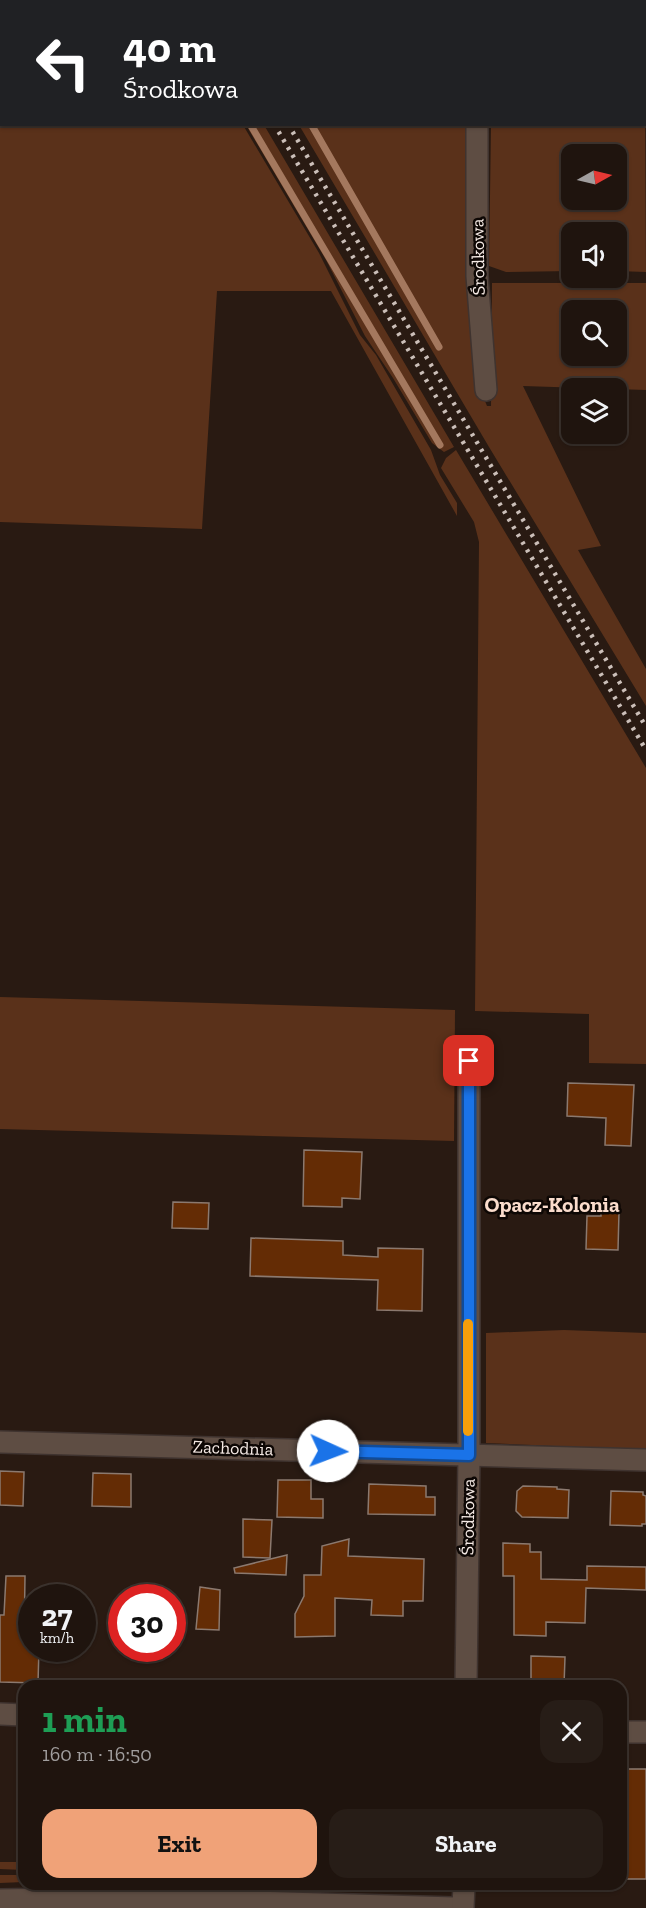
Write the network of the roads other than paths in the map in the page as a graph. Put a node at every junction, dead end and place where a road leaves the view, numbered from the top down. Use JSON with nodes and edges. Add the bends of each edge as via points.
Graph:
{"nodes":[{"id":1,"x":477,"y":126,"type":"edge"},
{"id":2,"x":486,"y":390,"type":"dead end"},
{"id":3,"x":469,"y":1061,"type":"dead end"},
{"id":4,"x":0,"y":1442,"type":"edge"},
{"id":5,"x":469,"y":1455,"type":"junction"},
{"id":6,"x":646,"y":1460,"type":"edge"},
{"id":7,"x":466,"y":1680,"type":"edge"},
{"id":8,"x":0,"y":1714,"type":"edge"},
{"id":9,"x":18,"y":1715,"type":"edge"},
{"id":10,"x":627,"y":1732,"type":"edge"},
{"id":11,"x":646,"y":1732,"type":"edge"},
{"id":12,"x":464,"y":1890,"type":"edge"},
{"id":13,"x":0,"y":1900,"type":"edge"},
{"id":14,"x":454,"y":1908,"type":"edge"},
{"id":15,"x":464,"y":1908,"type":"edge"}],
"edges":[{"from":1,"to":2,"type":"street","name":"Środkowa","via":[[477,276]]},
{"from":3,"to":5,"type":"street","name":"Środkowa"},
{"from":4,"to":5,"type":"street","name":"Zachodnia"},
{"from":5,"to":6,"type":"street","name":"Zachodnia"},
{"from":5,"to":7,"type":"street","name":"Środkowa"},
{"from":8,"to":9,"type":"street"},
{"from":10,"to":11,"type":"street"},
{"from":12,"to":15,"type":"street"},
{"from":13,"to":14,"type":"street","via":[[116,1898]]}]}
